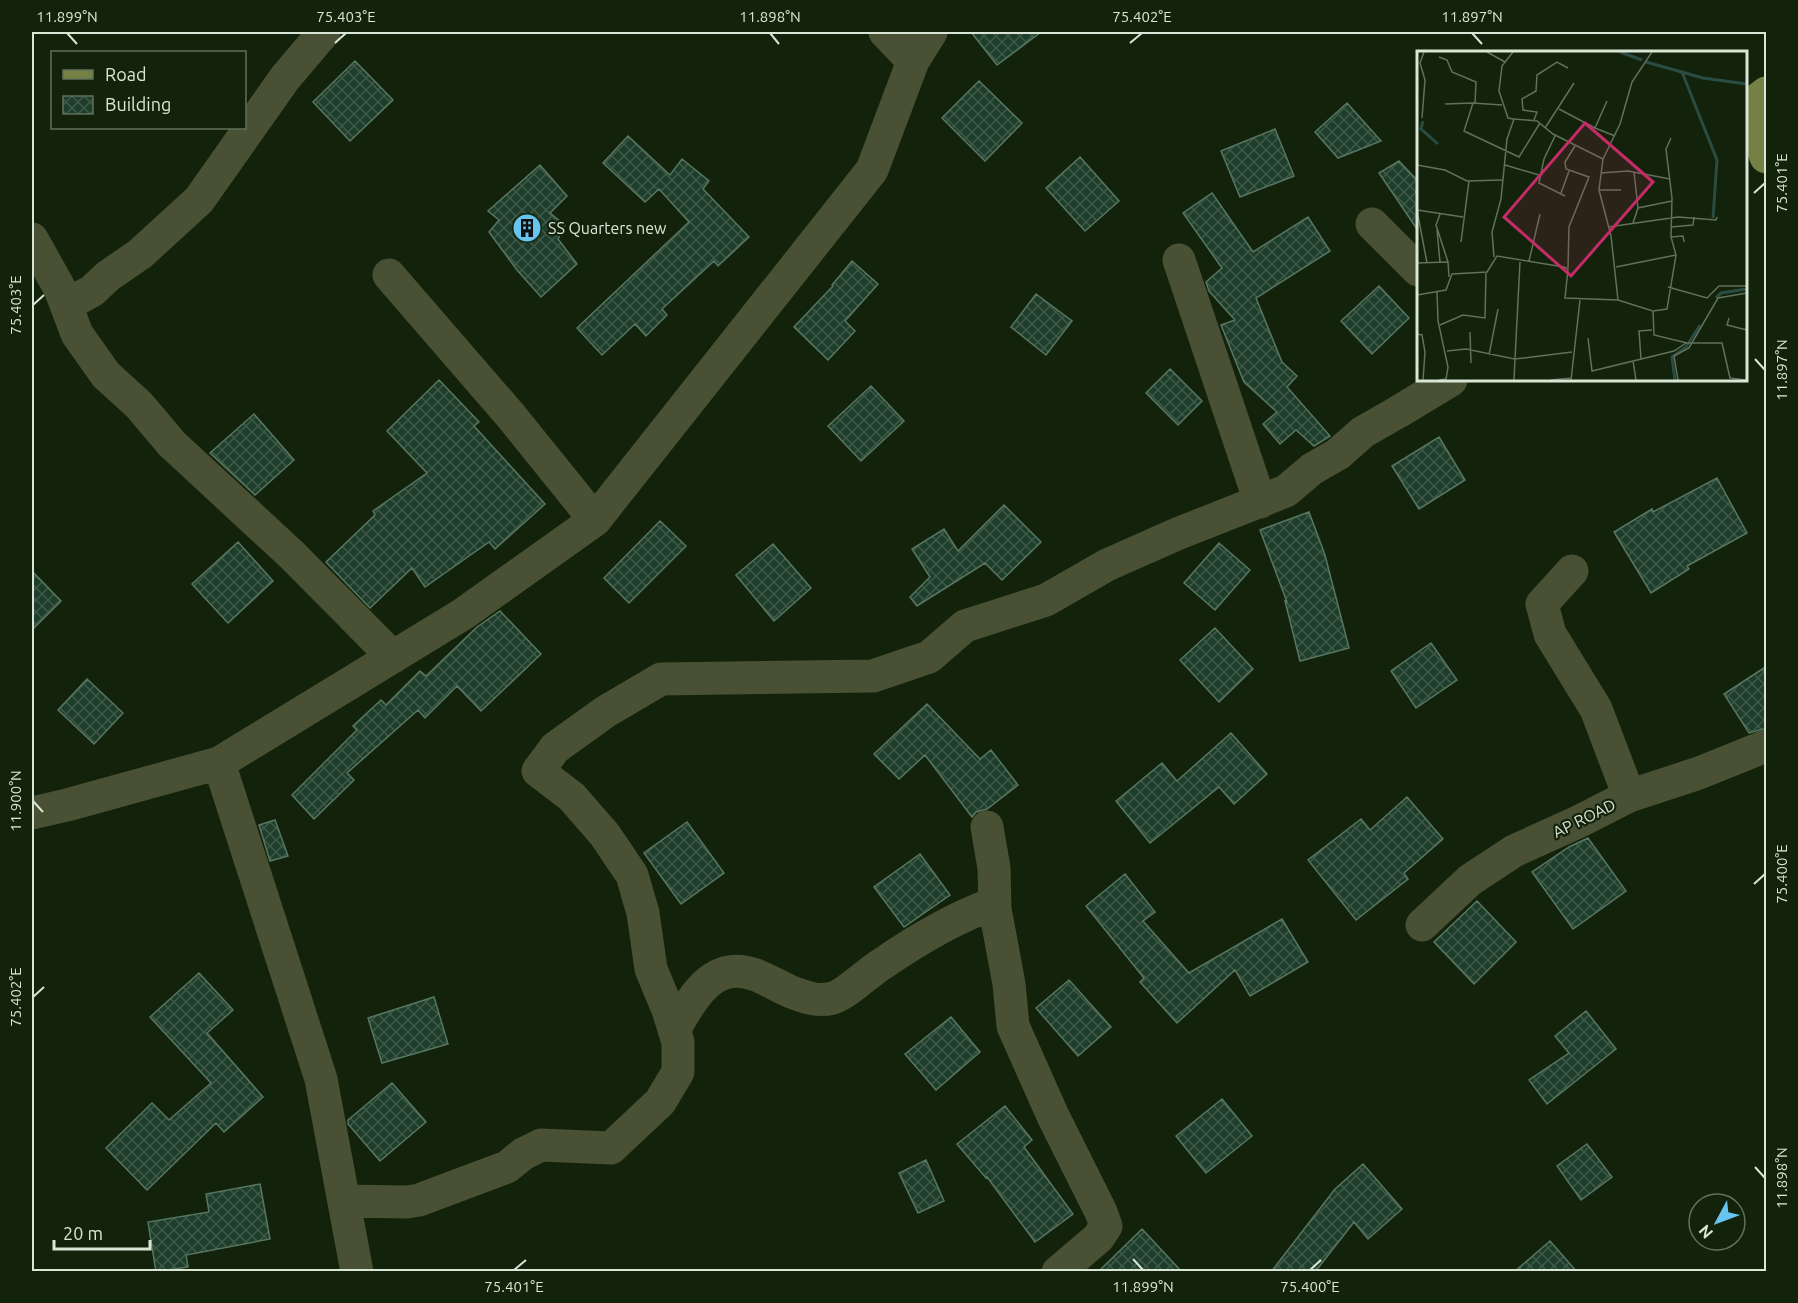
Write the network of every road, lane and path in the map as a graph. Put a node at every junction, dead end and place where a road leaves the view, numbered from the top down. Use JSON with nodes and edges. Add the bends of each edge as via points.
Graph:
{"nodes":[{"id":1,"x":324,"y":32,"type":"edge"},
{"id":2,"x":885,"y":32,"type":"edge"},
{"id":3,"x":931,"y":32,"type":"edge"},
{"id":4,"x":913,"y":61,"type":"junction"},
{"id":5,"x":1755,"y":103,"type":"edge"},
{"id":6,"x":1767,"y":157,"type":"edge"},
{"id":7,"x":1372,"y":224,"type":"dead end"},
{"id":8,"x":32,"y":239,"type":"edge"},
{"id":9,"x":1179,"y":260,"type":"dead end"},
{"id":10,"x":1417,"y":268,"type":"edge"},
{"id":11,"x":389,"y":275,"type":"dead end"},
{"id":12,"x":66,"y":305,"type":"junction"},
{"id":13,"x":1449,"y":381,"type":"edge"},
{"id":14,"x":1260,"y":502,"type":"junction"},
{"id":15,"x":594,"y":520,"type":"junction"},
{"id":16,"x":1572,"y":571,"type":"dead end"},
{"id":17,"x":393,"y":657,"type":"junction"},
{"id":18,"x":1767,"y":746,"type":"edge"},
{"id":19,"x":219,"y":763,"type":"junction"},
{"id":20,"x":1629,"y":796,"type":"junction"},
{"id":21,"x":32,"y":813,"type":"edge"},
{"id":22,"x":987,"y":826,"type":"dead end"},
{"id":23,"x":995,"y":903,"type":"junction"},
{"id":24,"x":1422,"y":925,"type":"dead end"},
{"id":25,"x":674,"y":1030,"type":"junction"},
{"id":26,"x":344,"y":1201,"type":"junction"},
{"id":27,"x":357,"y":1272,"type":"edge"},
{"id":28,"x":1058,"y":1272,"type":"edge"}],
"edges":[{"from":1,"to":12,"type":"street","via":[[285,78],[199,200],[140,254],[92,291]]},
{"from":2,"to":4,"type":"street"},
{"from":3,"to":4,"type":"street"},
{"from":4,"to":15,"type":"street","via":[[872,170]]},
{"from":5,"to":6,"type":"main road","via":[[1759,137]]},
{"from":7,"to":10,"type":"street"},
{"from":8,"to":12,"type":"street"},
{"from":9,"to":14,"type":"street"},
{"from":11,"to":15,"type":"street","via":[[511,416]]},
{"from":12,"to":17,"type":"street","via":[[77,334],[106,375]]},
{"from":13,"to":14,"type":"street","via":[[1363,432],[1286,491]]},
{"from":14,"to":25,"type":"street","via":[[1107,565],[1046,600],[965,626],[929,657],[873,676],[661,679],[555,748],[538,771],[572,797],[632,874],[643,913],[651,969]]},
{"from":15,"to":17,"type":"street","via":[[463,614]]},
{"from":16,"to":20,"type":"street","via":[[1542,604],[1550,634],[1596,710]]},
{"from":17,"to":19,"type":"street"},
{"from":18,"to":20,"type":"street","name":"AP ROAD"},
{"from":19,"to":21,"type":"street"},
{"from":19,"to":26,"type":"street","via":[[321,1079]]},
{"from":20,"to":24,"type":"street","name":"AP ROAD","via":[[1514,851],[1470,880]]},
{"from":22,"to":23,"type":"street"},
{"from":23,"to":25,"type":"street","via":[[938,928],[835,998],[814,1001],[755,975],[718,974],[705,984]]},
{"from":23,"to":28,"type":"street","via":[[1013,1026],[1106,1226],[1098,1238]]},
{"from":25,"to":26,"type":"street","via":[[678,1072],[660,1102],[611,1148],[541,1145],[507,1167],[419,1200]]},
{"from":26,"to":27,"type":"street"}]}
